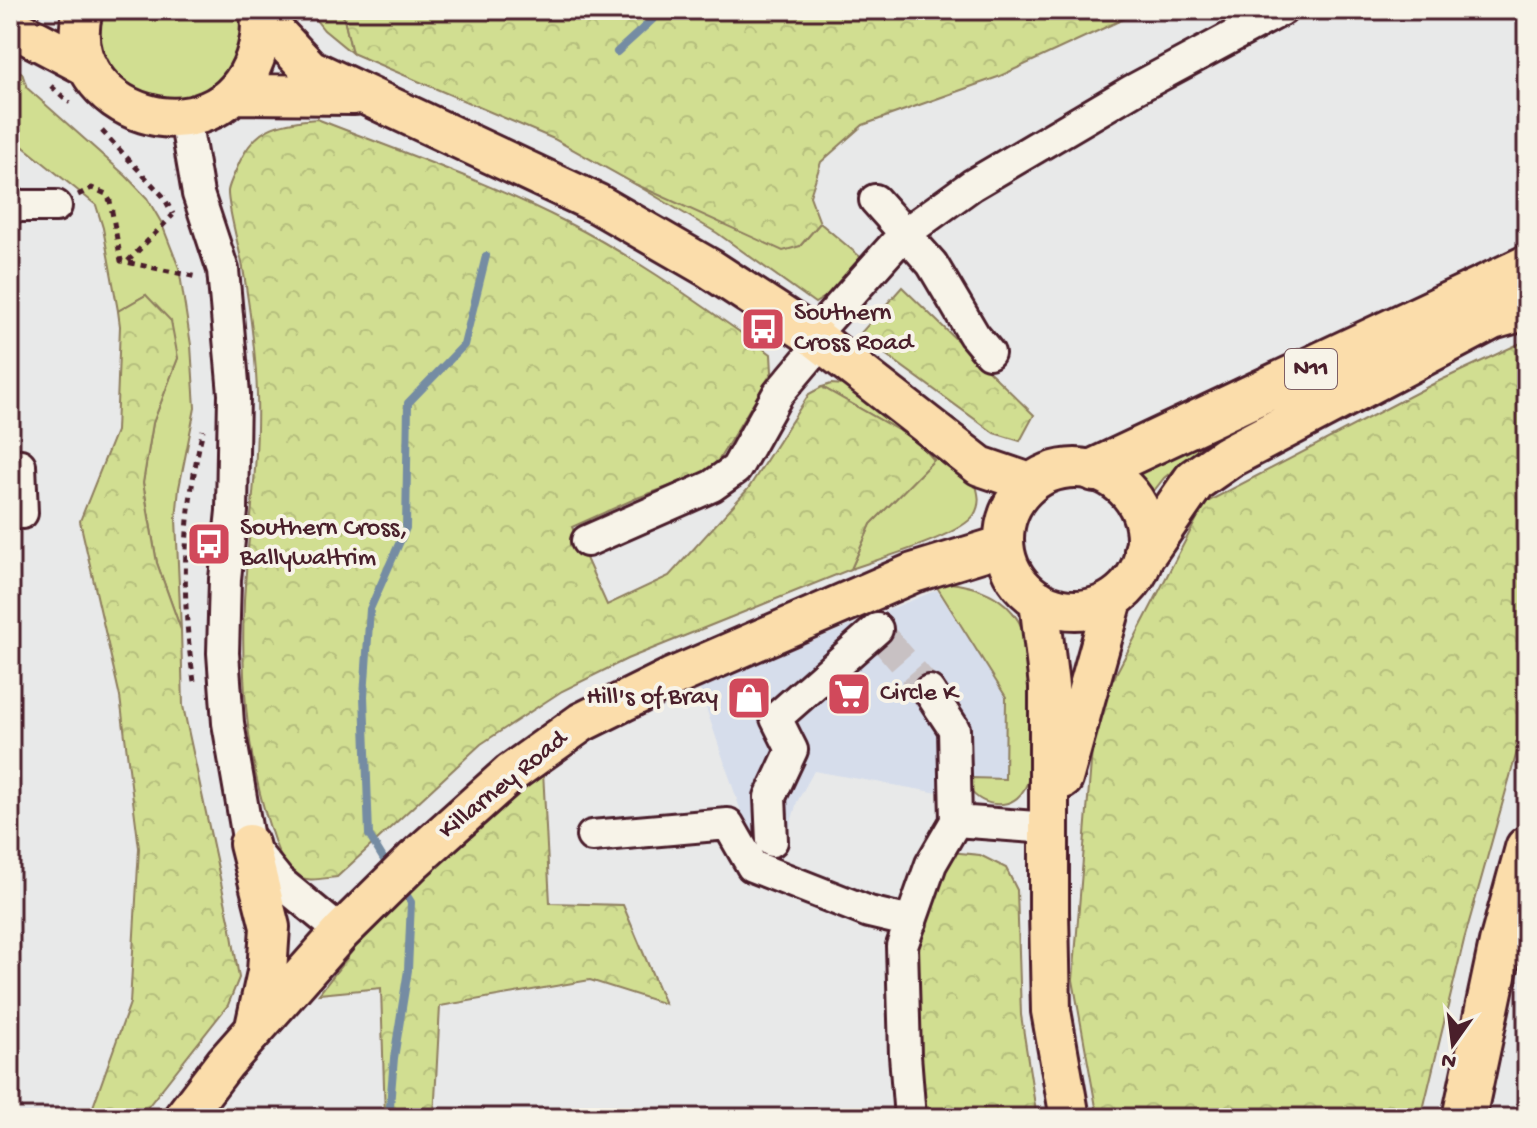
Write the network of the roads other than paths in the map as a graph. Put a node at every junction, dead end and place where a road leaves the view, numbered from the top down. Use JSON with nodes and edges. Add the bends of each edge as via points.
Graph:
{"nodes":[{"id":1,"x":83,"y":10,"type":"edge"},
{"id":2,"x":1282,"y":10,"type":"edge"},
{"id":3,"x":259,"y":13,"type":"edge"},
{"id":4,"x":10,"y":26,"type":"edge"},
{"id":5,"x":72,"y":59,"type":"junction"},
{"id":6,"x":233,"y":94,"type":"junction"},
{"id":7,"x":361,"y":95,"type":"junction"},
{"id":8,"x":185,"y":118,"type":"junction"},
{"id":9,"x":875,"y":200,"type":"dead end"},
{"id":10,"x":10,"y":206,"type":"edge"},
{"id":11,"x":56,"y":206,"type":"road end"},
{"id":12,"x":904,"y":234,"type":"junction"},
{"id":13,"x":1527,"y":267,"type":"edge"},
{"id":14,"x":1527,"y":308,"type":"edge"},
{"id":15,"x":817,"y":340,"type":"junction"},
{"id":16,"x":989,"y":353,"type":"dead end"},
{"id":17,"x":10,"y":464,"type":"edge"},
{"id":18,"x":980,"y":466,"type":"junction"},
{"id":19,"x":1095,"y":470,"type":"junction"},
{"id":20,"x":1030,"y":483,"type":"junction"},
{"id":21,"x":22,"y":513,"type":"dead end"},
{"id":22,"x":1006,"y":529,"type":"junction"},
{"id":23,"x":587,"y":541,"type":"dead end"},
{"id":24,"x":1146,"y":551,"type":"junction"},
{"id":25,"x":857,"y":598,"type":"junction"},
{"id":26,"x":1039,"y":600,"type":"junction"},
{"id":27,"x":1113,"y":600,"type":"junction"},
{"id":28,"x":929,"y":691,"type":"tunnel mouth"},
{"id":29,"x":956,"y":821,"type":"junction"},
{"id":30,"x":1049,"y":828,"type":"junction"},
{"id":31,"x":592,"y":836,"type":"dead end"},
{"id":32,"x":772,"y":841,"type":"dead end"},
{"id":33,"x":249,"y":844,"type":"junction"},
{"id":34,"x":1527,"y":848,"type":"edge"},
{"id":35,"x":354,"y":920,"type":"junction"},
{"id":36,"x":911,"y":922,"type":"junction"},
{"id":37,"x":254,"y":1030,"type":"junction"},
{"id":38,"x":183,"y":1118,"type":"edge"},
{"id":39,"x":910,"y":1118,"type":"edge"},
{"id":40,"x":1070,"y":1118,"type":"edge"},
{"id":41,"x":1464,"y":1118,"type":"edge"}],
"edges":[{"from":1,"to":5,"type":"main road","via":[[81,43]]},
{"from":2,"to":12,"type":"street","via":[[984,178]]},
{"from":3,"to":6,"type":"main road","via":[[260,45]]},
{"from":3,"to":7,"type":"main road","via":[[310,69]]},
{"from":4,"to":5,"type":"main road"},
{"from":5,"to":8,"type":"main road","via":[[127,107],[156,118]]},
{"from":6,"to":7,"type":"main road"},
{"from":6,"to":8,"type":"main road"},
{"from":7,"to":15,"type":"main road","via":[[598,204],[709,268]]},
{"from":8,"to":33,"type":"street","via":[[198,194],[225,285],[234,394],[223,653],[228,723]]},
{"from":9,"to":12,"type":"street"},
{"from":10,"to":11,"type":"street"},
{"from":12,"to":15,"type":"street"},
{"from":12,"to":16,"type":"street","via":[[932,264]]},
{"from":13,"to":19,"type":"highway","number":"N11"},
{"from":14,"to":24,"type":"highway","number":"N11","via":[[1492,318],[1228,457],[1195,480]]},
{"from":15,"to":18,"type":"main road"},
{"from":15,"to":23,"type":"street","via":[[778,394],[736,469],[712,486]]},
{"from":17,"to":21,"type":"street","via":[[20,465]]},
{"from":18,"to":20,"type":"main road"},
{"from":18,"to":22,"type":"main road"},
{"from":19,"to":20,"type":"main road","via":[[1062,469]]},
{"from":19,"to":24,"type":"main road","via":[[1124,486],[1139,506]]},
{"from":20,"to":22,"type":"main road","via":[[1017,497]]},
{"from":22,"to":25,"type":"main road","name":"Killarney Road"},
{"from":22,"to":26,"type":"main road","via":[[1012,571]]},
{"from":24,"to":27,"type":"main road","via":[[1134,580]]},
{"from":25,"to":32,"type":"street","via":[[880,634],[776,718],[792,750],[770,797]]},
{"from":25,"to":35,"type":"main road","name":"Killarney Road","via":[[582,722],[511,773]]},
{"from":26,"to":27,"type":"main road","via":[[1067,610],[1091,609]]},
{"from":26,"to":30,"type":"main road","via":[[1049,686]]},
{"from":27,"to":30,"type":"main road"},
{"from":28,"to":29,"type":"street","via":[[954,729]]},
{"from":29,"to":30,"type":"street"},
{"from":29,"to":36,"type":"street","via":[[931,864]]},
{"from":30,"to":40,"type":"main road","via":[[1051,1011]]},
{"from":31,"to":36,"type":"street","via":[[728,824],[752,866],[869,912]]},
{"from":33,"to":35,"type":"street","via":[[279,881]]},
{"from":33,"to":37,"type":"main road","via":[[270,927]]},
{"from":34,"to":41,"type":"highway"},
{"from":35,"to":37,"type":"main road","name":"Killarney Road"},
{"from":36,"to":39,"type":"street","via":[[902,946]]},
{"from":37,"to":38,"type":"main road","name":"Killarney Road"}]}
